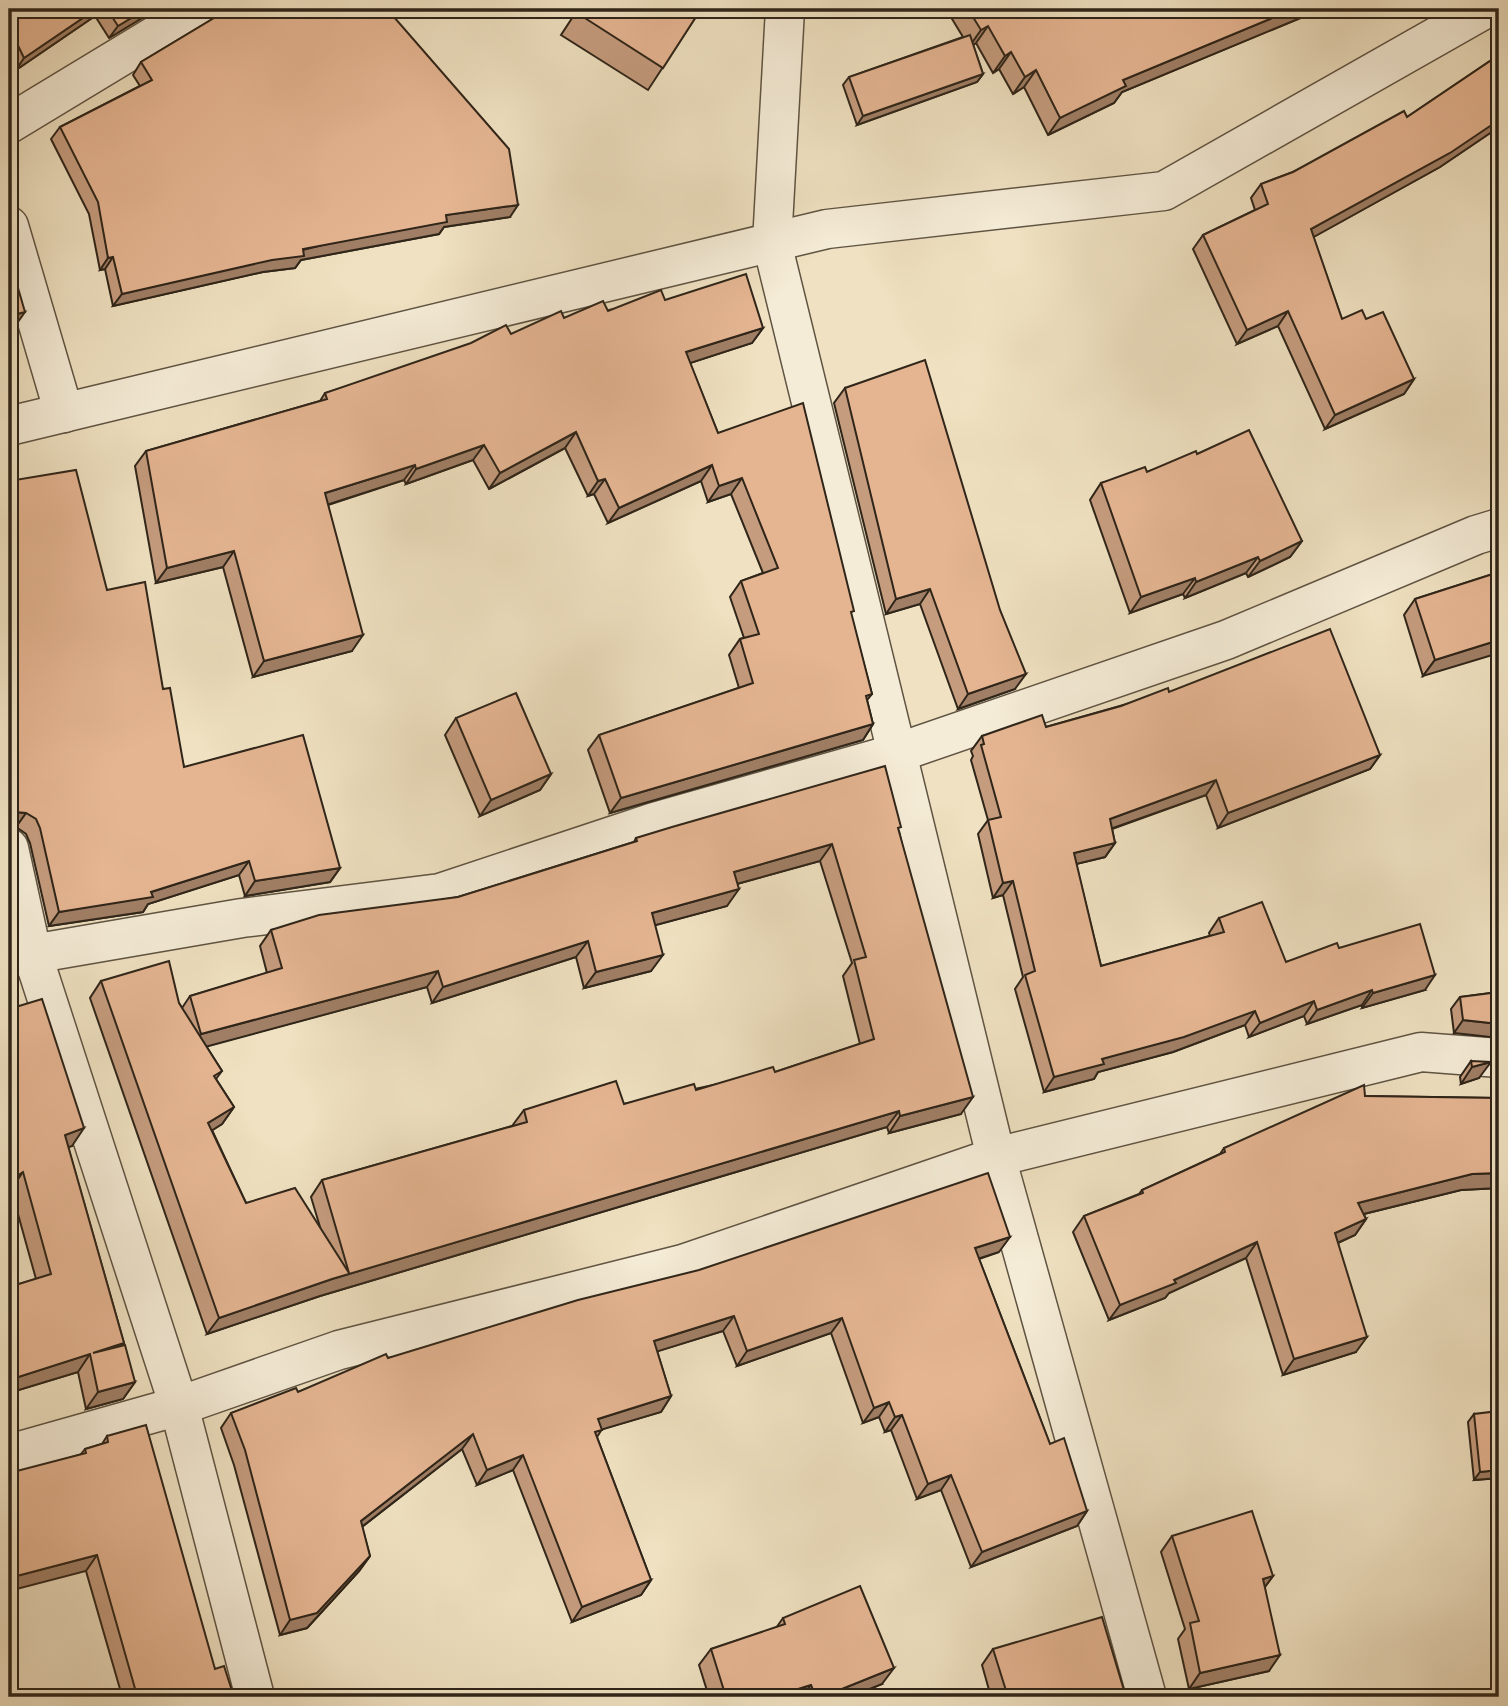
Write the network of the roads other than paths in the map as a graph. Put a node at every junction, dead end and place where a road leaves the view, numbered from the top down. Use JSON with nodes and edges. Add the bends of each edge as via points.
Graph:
{"nodes":[{"id":1,"x":199,"y":9,"type":"edge"},
{"id":2,"x":785,"y":9,"type":"edge"},
{"id":3,"x":1485,"y":9,"type":"edge"},
{"id":4,"x":9,"y":124,"type":"edge"},
{"id":5,"x":9,"y":226,"type":"edge"},
{"id":6,"x":772,"y":243,"type":"junction"},
{"id":7,"x":64,"y":413,"type":"junction"},
{"id":8,"x":9,"y":426,"type":"edge"},
{"id":9,"x":1499,"y":528,"type":"edge"},
{"id":10,"x":897,"y":753,"type":"junction"},
{"id":11,"x":9,"y":848,"type":"edge"},
{"id":12,"x":20,"y":956,"type":"edge"},
{"id":13,"x":1499,"y":1058,"type":"edge"},
{"id":14,"x":996,"y":1157,"type":"junction"},
{"id":15,"x":179,"y":1406,"type":"junction"},
{"id":16,"x":9,"y":1454,"type":"edge"},
{"id":17,"x":255,"y":1697,"type":"edge"},
{"id":18,"x":1147,"y":1697,"type":"edge"}],
"edges":[{"from":1,"to":4,"type":"street"},
{"from":2,"to":6,"type":"street"},
{"from":3,"to":6,"type":"street","via":[[1164,191],[827,229]]},
{"from":5,"to":7,"type":"street"},
{"from":6,"to":7,"type":"street"},
{"from":6,"to":10,"type":"street"},
{"from":7,"to":8,"type":"street"},
{"from":9,"to":10,"type":"street","via":[[1226,640]]},
{"from":10,"to":12,"type":"street","via":[[654,822],[440,893],[242,918]]},
{"from":10,"to":14,"type":"street"},
{"from":11,"to":12,"type":"street"},
{"from":12,"to":15,"type":"street"},
{"from":13,"to":14,"type":"street","via":[[1421,1052]]},
{"from":14,"to":15,"type":"street","via":[[683,1264],[339,1350]]},
{"from":14,"to":18,"type":"street"},
{"from":15,"to":16,"type":"street"},
{"from":15,"to":17,"type":"street"}]}
